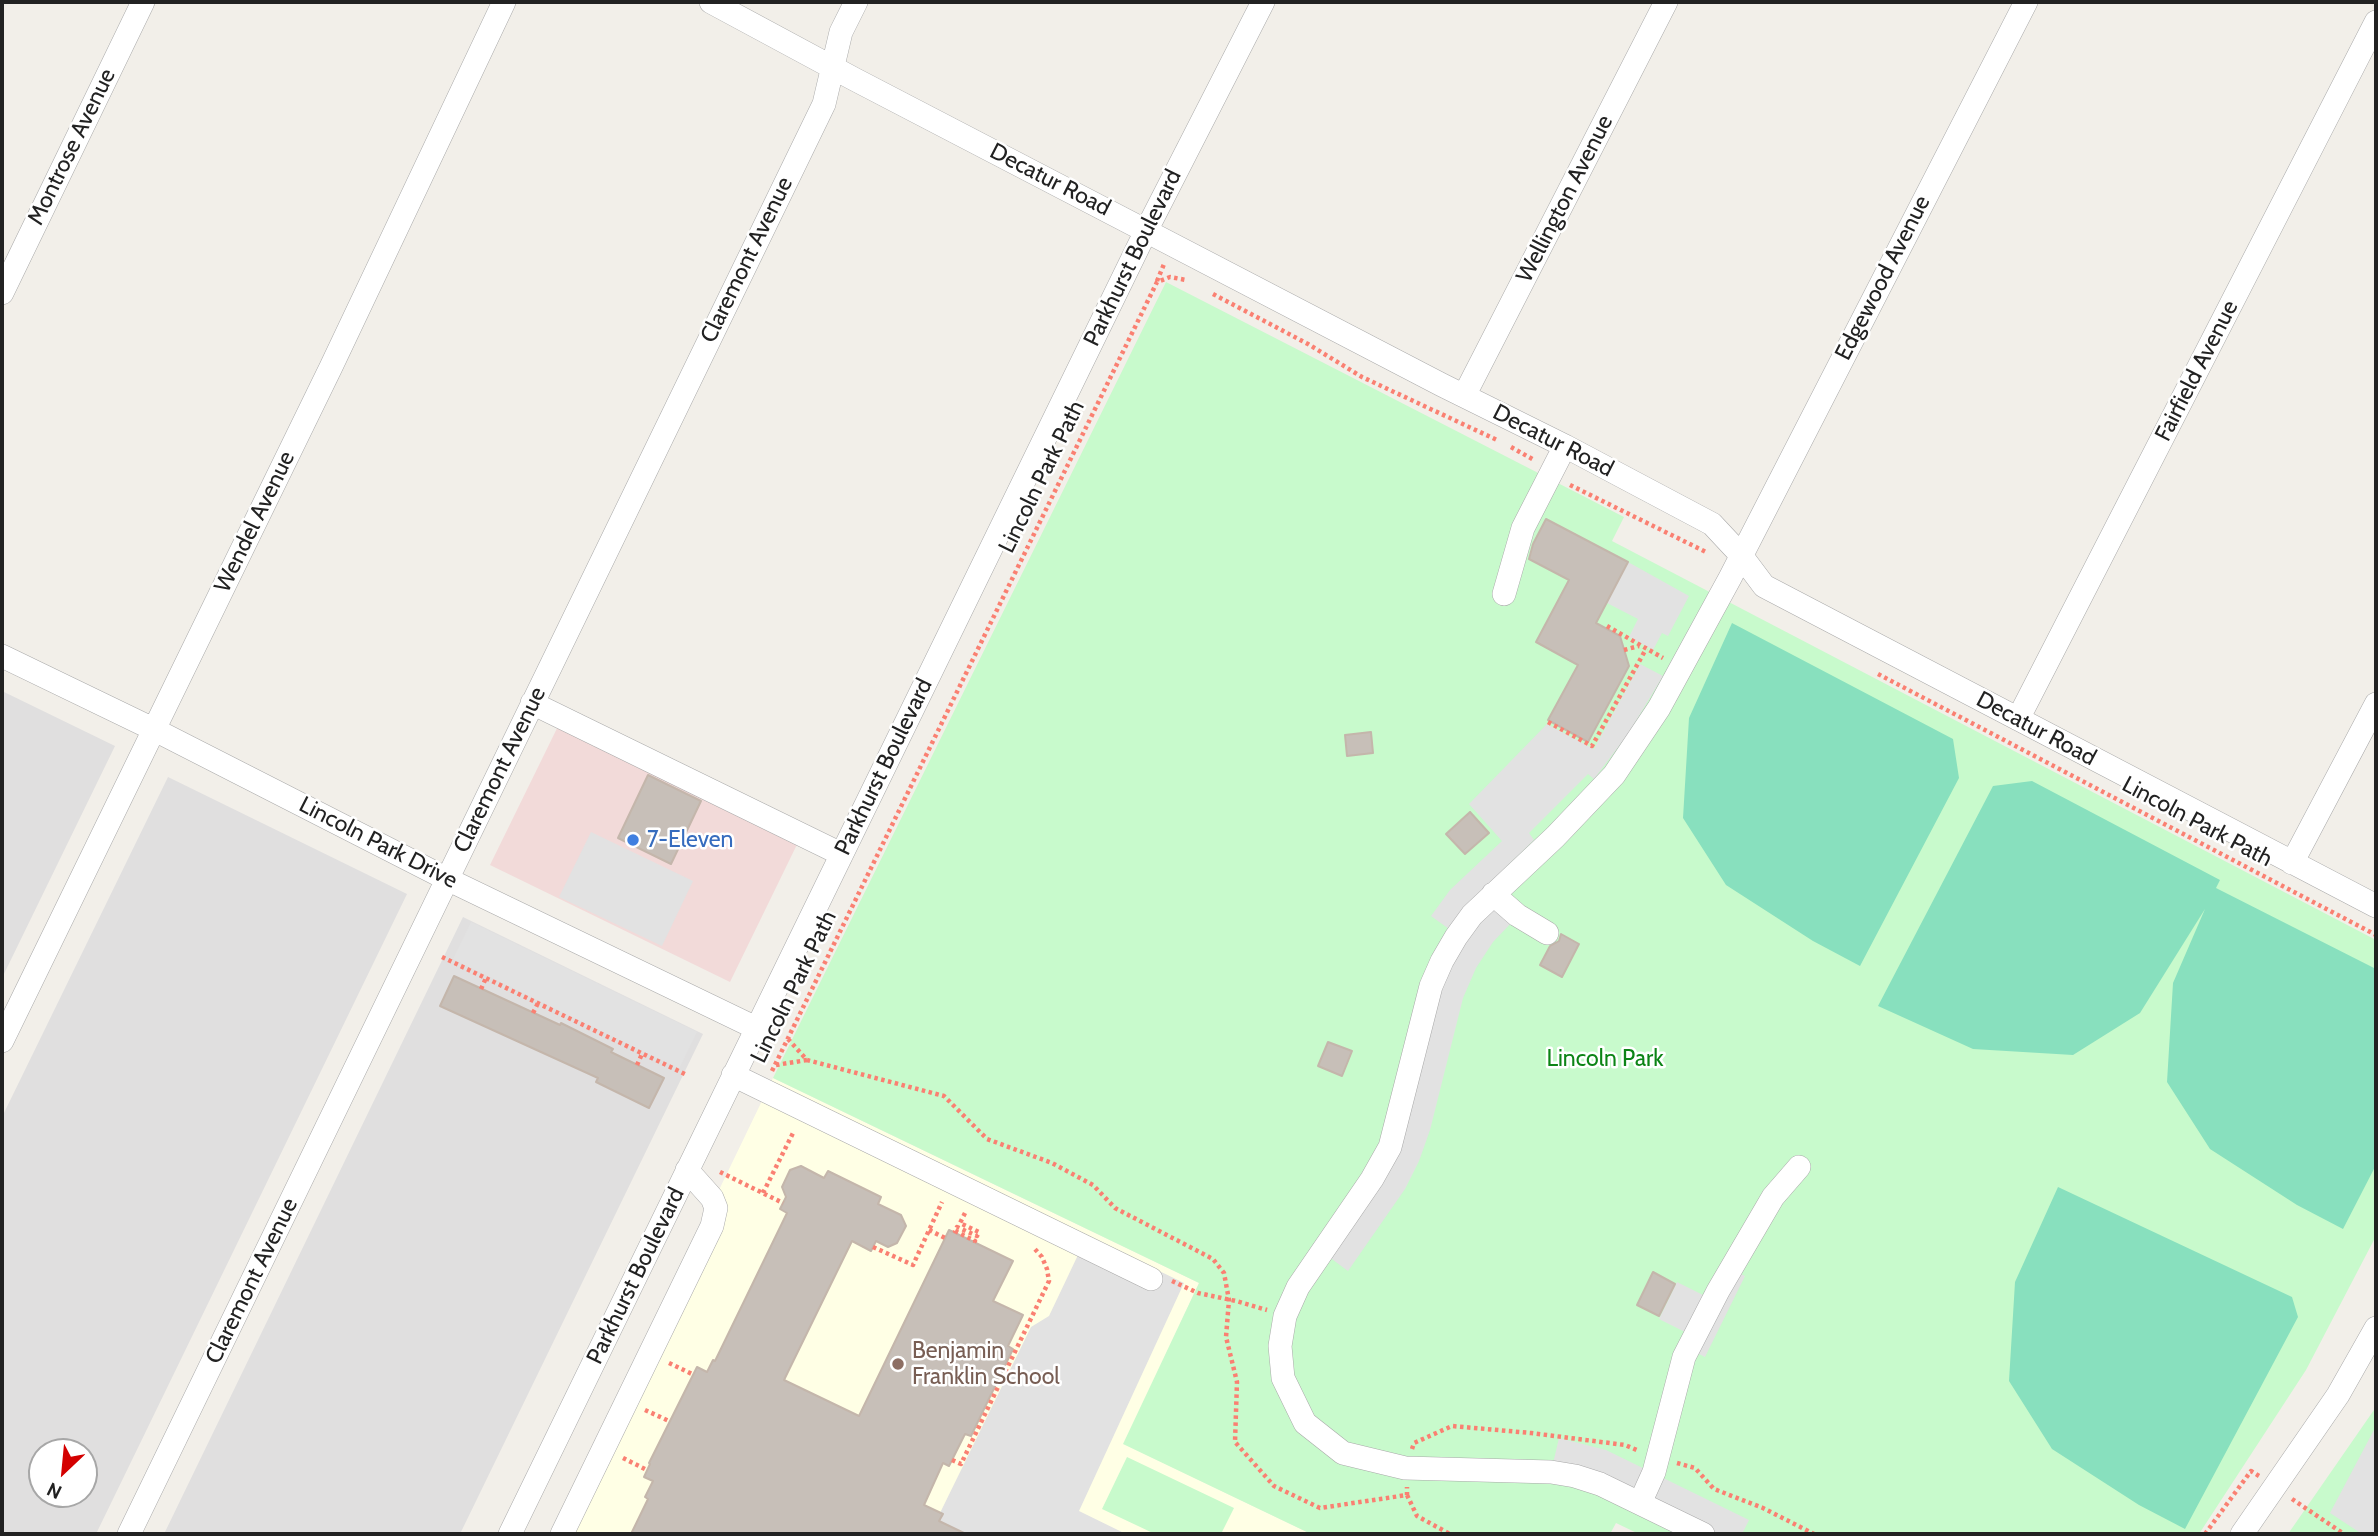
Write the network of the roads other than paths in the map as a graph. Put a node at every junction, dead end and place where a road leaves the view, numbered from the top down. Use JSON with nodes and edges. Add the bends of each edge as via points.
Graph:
{"nodes":[{"id":1,"x":143,"y":2,"type":"edge"},
{"id":2,"x":504,"y":2,"type":"edge"},
{"id":3,"x":710,"y":2,"type":"edge"},
{"id":4,"x":856,"y":2,"type":"edge"},
{"id":5,"x":1263,"y":2,"type":"edge"},
{"id":6,"x":1666,"y":2,"type":"edge"},
{"id":7,"x":2026,"y":2,"type":"edge"},
{"id":8,"x":2376,"y":22,"type":"edge"},
{"id":9,"x":833,"y":66,"type":"junction"},
{"id":10,"x":1146,"y":230,"type":"junction"},
{"id":11,"x":2,"y":293,"type":"edge"},
{"id":12,"x":1464,"y":396,"type":"junction"},
{"id":13,"x":1565,"y":446,"type":"junction"},
{"id":14,"x":1740,"y":554,"type":"junction"},
{"id":15,"x":1504,"y":594,"type":"dead end"},
{"id":16,"x":2,"y":656,"type":"edge"},
{"id":17,"x":532,"y":703,"type":"junction"},
{"id":18,"x":2376,"y":704,"type":"edge"},
{"id":19,"x":2018,"y":719,"type":"junction"},
{"id":20,"x":153,"y":729,"type":"junction"},
{"id":21,"x":841,"y":854,"type":"junction"},
{"id":22,"x":2292,"y":863,"type":"junction"},
{"id":23,"x":447,"y":879,"type":"junction"},
{"id":24,"x":1493,"y":894,"type":"junction"},
{"id":25,"x":2376,"y":906,"type":"edge"},
{"id":26,"x":1547,"y":933,"type":"dead end"},
{"id":27,"x":756,"y":1028,"type":"junction"},
{"id":28,"x":2,"y":1041,"type":"edge"},
{"id":29,"x":733,"y":1075,"type":"junction"},
{"id":30,"x":1799,"y":1167,"type":"dead end"},
{"id":31,"x":687,"y":1170,"type":"junction"},
{"id":32,"x":1151,"y":1279,"type":"dead end"},
{"id":33,"x":2376,"y":1328,"type":"edge"},
{"id":34,"x":1640,"y":1503,"type":"junction"},
{"id":35,"x":129,"y":1534,"type":"edge"},
{"id":36,"x":510,"y":1534,"type":"edge"},
{"id":37,"x":562,"y":1534,"type":"edge"},
{"id":38,"x":1703,"y":1534,"type":"edge"},
{"id":39,"x":2242,"y":1534,"type":"edge"}],
"edges":[{"from":1,"to":11,"type":"street","name":"Montrose Avenue"},
{"from":2,"to":20,"type":"street","name":"Wendel Avenue"},
{"from":3,"to":9,"type":"street","name":"Decatur Road"},
{"from":4,"to":9,"type":"street","name":"Claremont Avenue","via":[[841,32]]},
{"from":5,"to":10,"type":"street","name":"Parkhurst Boulevard"},
{"from":6,"to":12,"type":"street","name":"Wellington Avenue"},
{"from":7,"to":14,"type":"street","name":"Edgewood Avenue"},
{"from":8,"to":19,"type":"street","name":"Fairfield Avenue"},
{"from":9,"to":10,"type":"street","name":"Decatur Road"},
{"from":9,"to":17,"type":"street","name":"Claremont Avenue","via":[[824,104]]},
{"from":10,"to":12,"type":"street","name":"Decatur Road"},
{"from":10,"to":21,"type":"street","name":"Parkhurst Boulevard"},
{"from":12,"to":13,"type":"street","name":"Decatur Road"},
{"from":13,"to":14,"type":"street","name":"Decatur Road","via":[[1712,524]]},
{"from":13,"to":15,"type":"street","via":[[1523,528]]},
{"from":14,"to":19,"type":"street","name":"Decatur Road","via":[[1764,586]]},
{"from":14,"to":24,"type":"street","name":"Edgewood Avenue","via":[[1636,745],[1588,804]]},
{"from":16,"to":20,"type":"street","name":"Lincoln Park Drive"},
{"from":17,"to":21,"type":"street"},
{"from":17,"to":23,"type":"street","name":"Claremont Avenue"},
{"from":18,"to":22,"type":"street"},
{"from":19,"to":22,"type":"street","name":"Decatur Road"},
{"from":20,"to":23,"type":"street","name":"Lincoln Park Drive"},
{"from":20,"to":28,"type":"street","name":"Wendel Avenue"},
{"from":21,"to":27,"type":"street","name":"Parkhurst Boulevard"},
{"from":22,"to":25,"type":"street","name":"Decatur Road"},
{"from":23,"to":27,"type":"street","name":"Lincoln Park Drive"},
{"from":23,"to":35,"type":"street","name":"Claremont Avenue"},
{"from":24,"to":26,"type":"street"},
{"from":24,"to":34,"type":"street","name":"Edgewood Avenue","via":[[1456,937],[1436,974],[1390,1147],[1373,1179],[1317,1257],[1285,1316],[1280,1346],[1283,1378],[1305,1423],[1343,1453],[1405,1468],[1575,1476]]},
{"from":27,"to":29,"type":"street","name":"Parkhurst Boulevard"},
{"from":29,"to":31,"type":"street","name":"Parkhurst Boulevard"},
{"from":29,"to":32,"type":"street"},
{"from":30,"to":34,"type":"street","via":[[1773,1197],[1684,1357],[1654,1472]]},
{"from":31,"to":36,"type":"street","name":"Parkhurst Boulevard"},
{"from":31,"to":37,"type":"street","via":[[712,1198],[716,1208],[712,1226]]},
{"from":33,"to":39,"type":"street","via":[[2338,1395]]},
{"from":34,"to":38,"type":"street","name":"Edgewood Avenue"}]}
